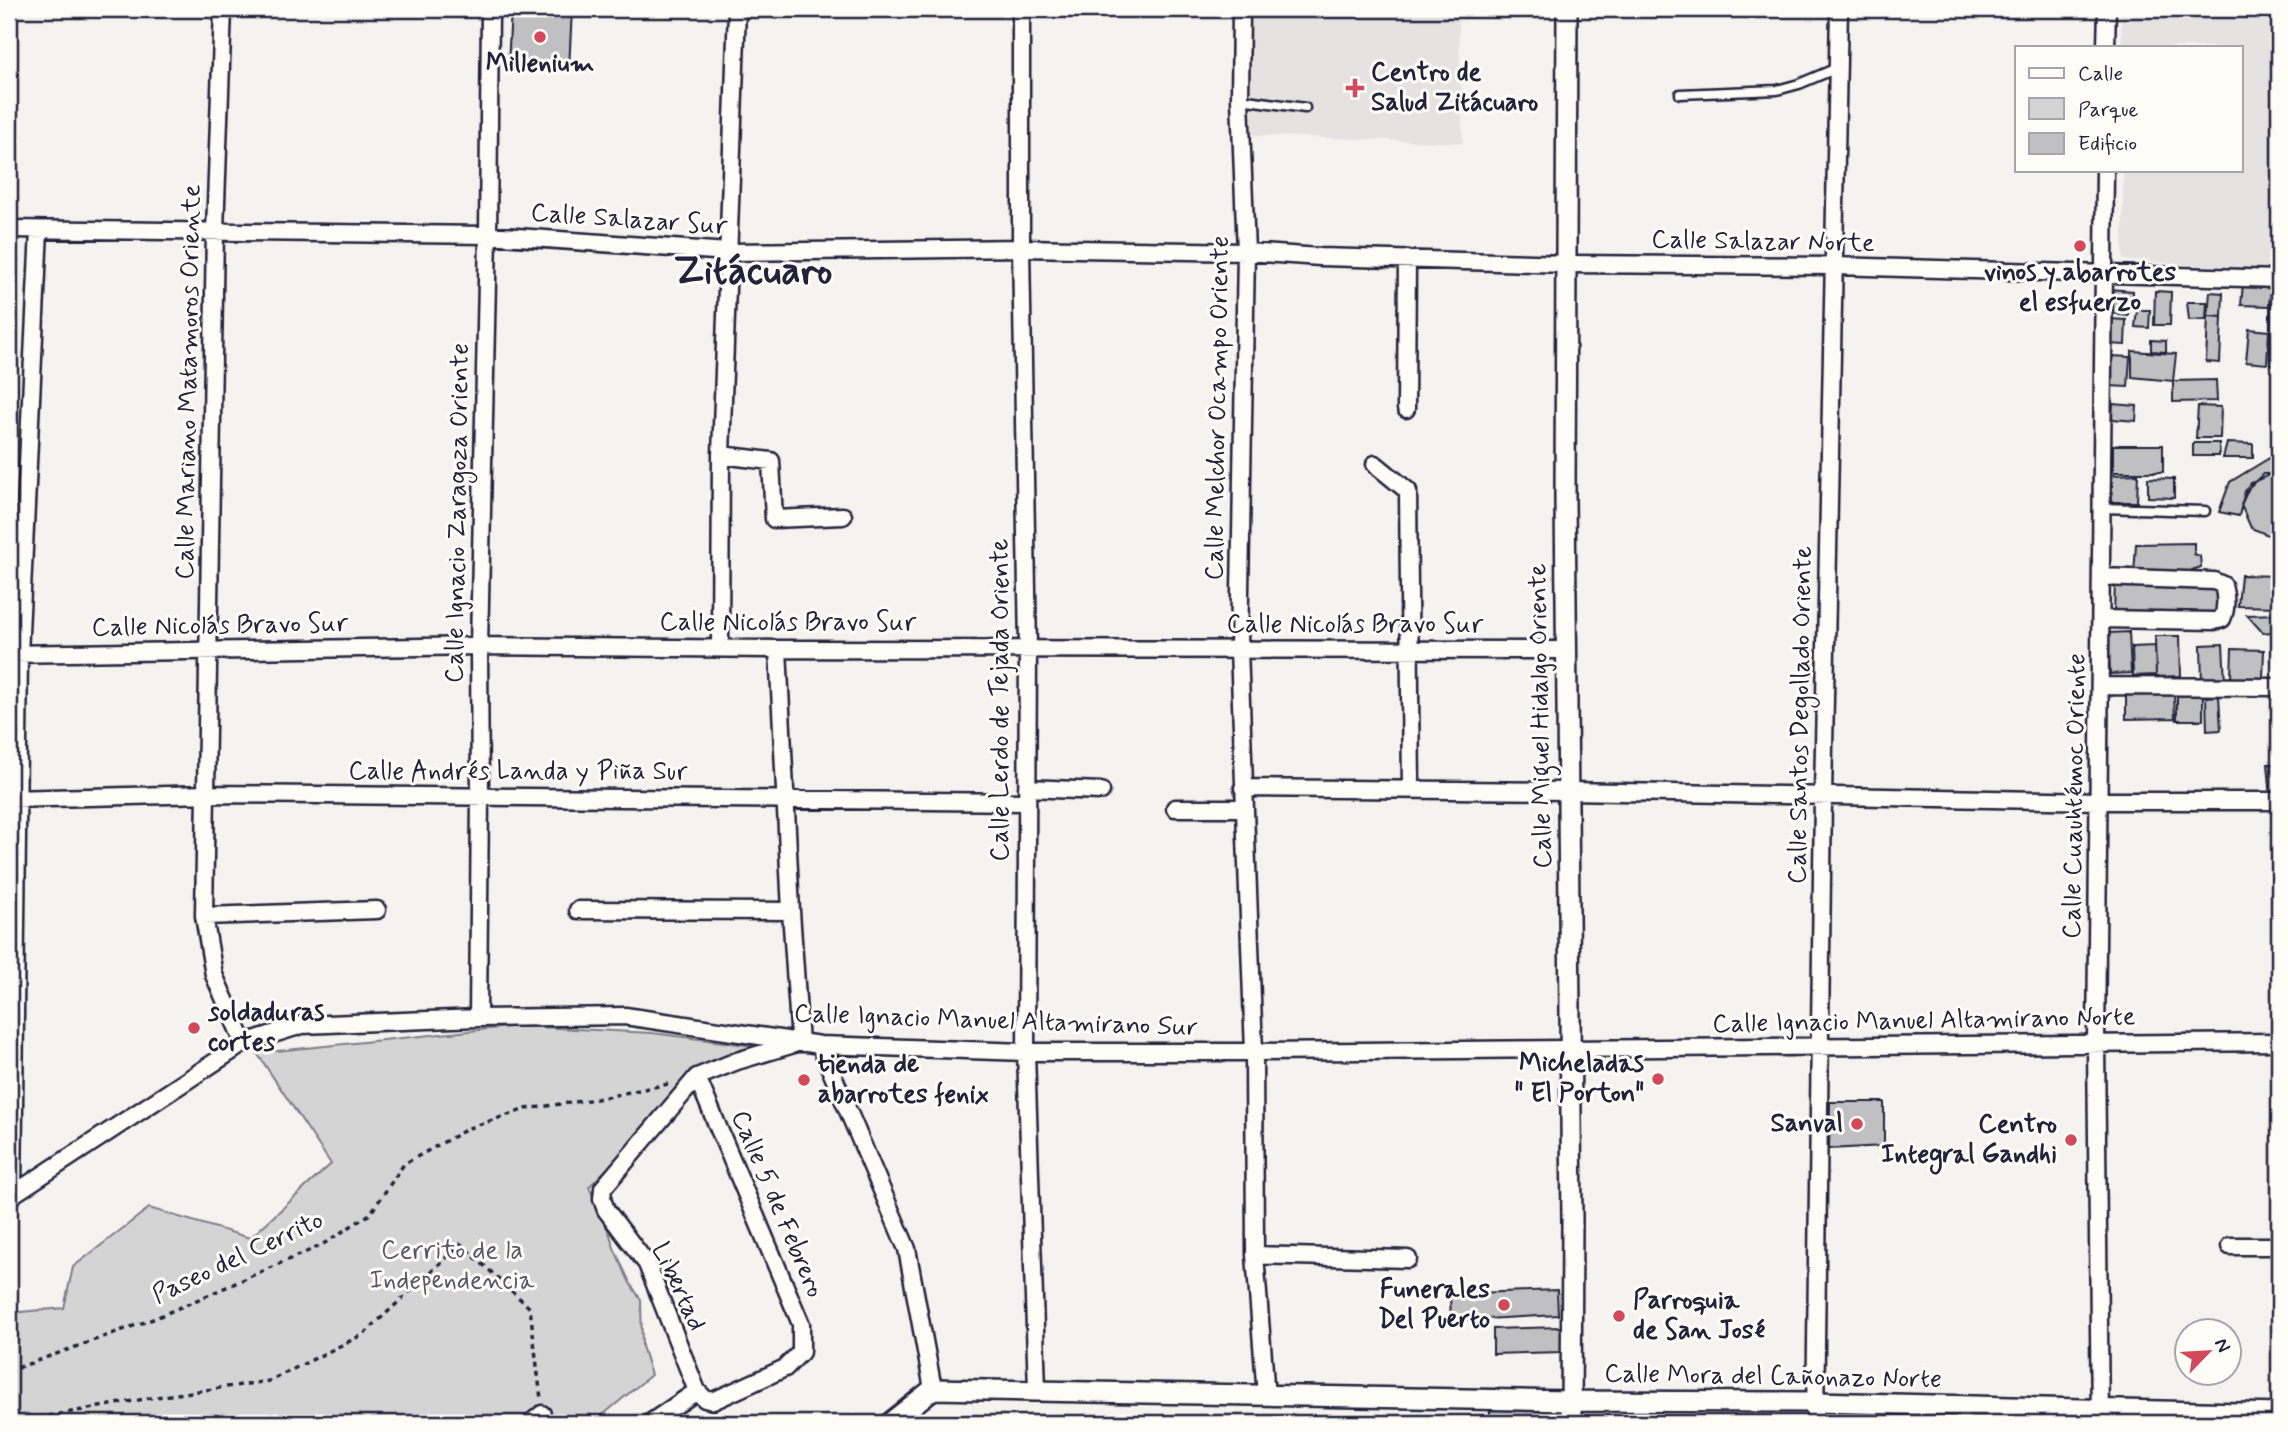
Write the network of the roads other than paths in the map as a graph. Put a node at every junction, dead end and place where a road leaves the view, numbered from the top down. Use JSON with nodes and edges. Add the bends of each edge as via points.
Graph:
{"nodes":[{"id":1,"x":223,"y":9,"type":"edge"},
{"id":2,"x":490,"y":9,"type":"edge"},
{"id":3,"x":737,"y":9,"type":"edge"},
{"id":4,"x":1021,"y":9,"type":"edge"},
{"id":5,"x":1241,"y":9,"type":"edge"},
{"id":6,"x":1567,"y":9,"type":"edge"},
{"id":7,"x":1839,"y":9,"type":"edge"},
{"id":8,"x":2107,"y":9,"type":"edge"},
{"id":9,"x":2106,"y":46,"type":"edge"},
{"id":10,"x":1836,"y":68,"type":"junction"},
{"id":11,"x":1681,"y":94,"type":"dead end"},
{"id":12,"x":1240,"y":99,"type":"junction"},
{"id":13,"x":1305,"y":108,"type":"dead end"},
{"id":14,"x":2105,"y":172,"type":"edge"},
{"id":15,"x":9,"y":229,"type":"edge"},
{"id":16,"x":39,"y":230,"type":"junction"},
{"id":17,"x":215,"y":231,"type":"junction"},
{"id":18,"x":488,"y":235,"type":"junction"},
{"id":19,"x":1021,"y":248,"type":"junction"},
{"id":20,"x":728,"y":252,"type":"junction"},
{"id":21,"x":1246,"y":252,"type":"junction"},
{"id":22,"x":1407,"y":259,"type":"junction"},
{"id":23,"x":1568,"y":264,"type":"junction"},
{"id":24,"x":1834,"y":266,"type":"junction"},
{"id":25,"x":2103,"y":274,"type":"junction"},
{"id":26,"x":2278,"y":279,"type":"edge"},
{"id":27,"x":2275,"y":360,"type":"dead end"},
{"id":28,"x":1406,"y":409,"type":"dead end"},
{"id":29,"x":721,"y":455,"type":"junction"},
{"id":30,"x":1375,"y":464,"type":"dead end"},
{"id":31,"x":2102,"y":508,"type":"junction"},
{"id":32,"x":2205,"y":511,"type":"dead end"},
{"id":33,"x":843,"y":516,"type":"dead end"},
{"id":34,"x":2101,"y":578,"type":"junction"},
{"id":35,"x":2101,"y":619,"type":"junction"},
{"id":36,"x":479,"y":646,"type":"junction"},
{"id":37,"x":720,"y":647,"type":"junction"},
{"id":38,"x":1028,"y":648,"type":"junction"},
{"id":39,"x":778,"y":649,"type":"junction"},
{"id":40,"x":1239,"y":649,"type":"junction"},
{"id":41,"x":1410,"y":649,"type":"junction"},
{"id":42,"x":208,"y":650,"type":"junction"},
{"id":43,"x":1567,"y":650,"type":"junction"},
{"id":44,"x":14,"y":654,"type":"edge"},
{"id":45,"x":2100,"y":686,"type":"junction"},
{"id":46,"x":2279,"y":687,"type":"edge"},
{"id":47,"x":1243,"y":788,"type":"junction"},
{"id":48,"x":1411,"y":789,"type":"junction"},
{"id":49,"x":1569,"y":791,"type":"junction"},
{"id":50,"x":1101,"y":792,"type":"dead end"},
{"id":51,"x":208,"y":794,"type":"junction"},
{"id":52,"x":1027,"y":795,"type":"junction"},
{"id":53,"x":481,"y":796,"type":"junction"},
{"id":54,"x":1823,"y":796,"type":"junction"},
{"id":55,"x":785,"y":798,"type":"junction"},
{"id":56,"x":13,"y":799,"type":"edge"},
{"id":57,"x":2099,"y":801,"type":"junction"},
{"id":58,"x":2279,"y":801,"type":"edge"},
{"id":59,"x":1175,"y":808,"type":"dead end"},
{"id":60,"x":1243,"y":808,"type":"junction"},
{"id":61,"x":578,"y":910,"type":"dead end"},
{"id":62,"x":377,"y":911,"type":"dead end"},
{"id":63,"x":791,"y":911,"type":"junction"},
{"id":64,"x":204,"y":916,"type":"junction"},
{"id":65,"x":11,"y":956,"type":"edge"},
{"id":66,"x":478,"y":1018,"type":"junction"},
{"id":67,"x":244,"y":1042,"type":"junction"},
{"id":68,"x":800,"y":1042,"type":"junction"},
{"id":69,"x":2096,"y":1042,"type":"junction"},
{"id":70,"x":2279,"y":1042,"type":"edge"},
{"id":71,"x":820,"y":1045,"type":"junction"},
{"id":72,"x":1819,"y":1048,"type":"junction"},
{"id":73,"x":1570,"y":1049,"type":"junction"},
{"id":74,"x":1026,"y":1052,"type":"junction"},
{"id":75,"x":1254,"y":1052,"type":"junction"},
{"id":76,"x":697,"y":1077,"type":"junction"},
{"id":77,"x":11,"y":1196,"type":"edge"},
{"id":78,"x":2230,"y":1246,"type":"dead end"},
{"id":79,"x":2279,"y":1246,"type":"edge"},
{"id":80,"x":1255,"y":1255,"type":"junction"},
{"id":81,"x":1408,"y":1259,"type":"dead end"},
{"id":82,"x":933,"y":1389,"type":"junction"},
{"id":83,"x":1037,"y":1390,"type":"junction"},
{"id":84,"x":697,"y":1391,"type":"junction"},
{"id":85,"x":1266,"y":1396,"type":"junction"},
{"id":86,"x":1571,"y":1401,"type":"junction"},
{"id":87,"x":1815,"y":1402,"type":"junction"},
{"id":88,"x":2279,"y":1413,"type":"edge"},
{"id":89,"x":2100,"y":1416,"type":"edge"},
{"id":90,"x":650,"y":1423,"type":"edge"},
{"id":91,"x":890,"y":1423,"type":"edge"},
{"id":92,"x":1571,"y":1423,"type":"edge"},
{"id":93,"x":1815,"y":1423,"type":"edge"}],
"edges":[{"from":1,"to":17,"type":"street","name":"Calle Mariano Matamoros Oriente"},
{"from":2,"to":18,"type":"street","name":"Calle Ignacio Zaragoza Oriente"},
{"from":3,"to":20,"type":"street"},
{"from":4,"to":19,"type":"street","name":"Calle Lerdo de Tejada Oriente"},
{"from":5,"to":12,"type":"street","name":"Calle Melchor Ocampo Oriente"},
{"from":6,"to":23,"type":"street","name":"Calle Miguel Hidalgo Oriente"},
{"from":7,"to":10,"type":"street","name":"Calle Santos Degollado Oriente"},
{"from":8,"to":9,"type":"street"},
{"from":10,"to":11,"type":"lane","via":[[1777,90]]},
{"from":10,"to":24,"type":"street","name":"Calle Santos Degollado Oriente"},
{"from":12,"to":13,"type":"lane"},
{"from":12,"to":21,"type":"street","name":"Calle Melchor Ocampo Oriente"},
{"from":14,"to":25,"type":"street","name":"Calle Cuauhtémoc Oriente"},
{"from":15,"to":16,"type":"street","name":"Calle Salazar Sur"},
{"from":16,"to":17,"type":"street","name":"Calle Salazar Sur"},
{"from":16,"to":44,"type":"street"},
{"from":17,"to":18,"type":"street","name":"Calle Salazar Sur"},
{"from":17,"to":42,"type":"street","name":"Calle Mariano Matamoros Oriente"},
{"from":18,"to":20,"type":"street","name":"Calle Salazar Sur"},
{"from":18,"to":36,"type":"street","name":"Calle Ignacio Zaragoza Oriente"},
{"from":19,"to":20,"type":"street","name":"Calle Salazar Sur"},
{"from":19,"to":21,"type":"street","name":"Calle Salazar Sur"},
{"from":19,"to":38,"type":"street","name":"Calle Lerdo de Tejada Oriente"},
{"from":20,"to":29,"type":"street"},
{"from":21,"to":22,"type":"street","name":"Calle Salazar Norte"},
{"from":21,"to":40,"type":"street","name":"Calle Melchor Ocampo Oriente"},
{"from":22,"to":23,"type":"street","name":"Calle Salazar Norte"},
{"from":22,"to":28,"type":"street"},
{"from":23,"to":24,"type":"street","name":"Calle Salazar Norte"},
{"from":23,"to":43,"type":"street","name":"Calle Miguel Hidalgo Oriente"},
{"from":24,"to":25,"type":"street","name":"Calle Salazar Norte"},
{"from":24,"to":54,"type":"street","name":"Calle Santos Degollado Oriente"},
{"from":25,"to":26,"type":"street","name":"Calle Salazar Norte"},
{"from":25,"to":31,"type":"street","name":"Calle Cuauhtémoc Oriente"},
{"from":26,"to":27,"type":"lane"},
{"from":29,"to":33,"type":"street","via":[[771,461],[774,519]]},
{"from":29,"to":37,"type":"street"},
{"from":30,"to":41,"type":"street","via":[[1408,491]]},
{"from":31,"to":32,"type":"lane"},
{"from":31,"to":34,"type":"street","name":"Calle Cuauhtémoc Oriente"},
{"from":34,"to":35,"type":"street","name":"Calle Cuauhtémoc Oriente"},
{"from":34,"to":35,"type":"street","via":[[2214,581],[2223,584],[2225,594],[2222,619],[2214,621]]},
{"from":35,"to":45,"type":"street","name":"Calle Cuauhtémoc Oriente"},
{"from":36,"to":37,"type":"street","name":"Calle Nicolás Bravo Sur"},
{"from":36,"to":42,"type":"street","name":"Calle Nicolás Bravo Sur"},
{"from":36,"to":53,"type":"street","name":"Calle Ignacio Zaragoza Oriente"},
{"from":37,"to":39,"type":"street","name":"Calle Nicolás Bravo Sur"},
{"from":38,"to":39,"type":"street","name":"Calle Nicolás Bravo Sur"},
{"from":38,"to":40,"type":"street","name":"Calle Nicolás Bravo Sur"},
{"from":38,"to":52,"type":"street","name":"Calle Lerdo de Tejada Oriente"},
{"from":39,"to":55,"type":"street"},
{"from":40,"to":41,"type":"street","name":"Calle Nicolás Bravo Sur"},
{"from":40,"to":47,"type":"street","name":"Calle Melchor Ocampo Oriente"},
{"from":41,"to":43,"type":"street","name":"Calle Nicolás Bravo Sur"},
{"from":41,"to":48,"type":"street"},
{"from":42,"to":44,"type":"street","name":"Calle Nicolás Bravo Sur"},
{"from":42,"to":51,"type":"street","name":"Calle Mariano Matamoros Oriente"},
{"from":43,"to":49,"type":"street","name":"Calle Miguel Hidalgo Oriente"},
{"from":44,"to":56,"type":"street"},
{"from":45,"to":46,"type":"street"},
{"from":45,"to":57,"type":"street","name":"Calle Cuauhtémoc Oriente"},
{"from":47,"to":48,"type":"street"},
{"from":47,"to":60,"type":"street","name":"Calle Melchor Ocampo Oriente"},
{"from":48,"to":49,"type":"street"},
{"from":49,"to":54,"type":"street"},
{"from":49,"to":73,"type":"street","name":"Calle Miguel Hidalgo Oriente"},
{"from":50,"to":52,"type":"street","name":"Calle Andrés Landa y Piña Sur"},
{"from":51,"to":53,"type":"street","name":"Calle Andrés Landa y Piña Sur"},
{"from":51,"to":56,"type":"street","name":"Calle Andrés Landa y Piña Sur"},
{"from":51,"to":64,"type":"street","name":"Calle Mariano Matamoros Oriente"},
{"from":52,"to":55,"type":"street","name":"Calle Andrés Landa y Piña Sur"},
{"from":52,"to":74,"type":"street","name":"Calle Lerdo de Tejada Oriente"},
{"from":53,"to":55,"type":"street","name":"Calle Andrés Landa y Piña Sur"},
{"from":53,"to":66,"type":"street","name":"Calle Ignacio Zaragoza Oriente"},
{"from":54,"to":57,"type":"street"},
{"from":54,"to":72,"type":"street","name":"Calle Santos Degollado Oriente"},
{"from":55,"to":63,"type":"street"},
{"from":56,"to":65,"type":"street"},
{"from":57,"to":58,"type":"street"},
{"from":57,"to":69,"type":"street","name":"Calle Cuauhtémoc Oriente"},
{"from":59,"to":60,"type":"street"},
{"from":60,"to":75,"type":"street","name":"Calle Melchor Ocampo Oriente"},
{"from":61,"to":63,"type":"street"},
{"from":62,"to":64,"type":"street"},
{"from":63,"to":68,"type":"street"},
{"from":64,"to":67,"type":"street","name":"Calle Mariano Matamoros Oriente","via":[[214,975]]},
{"from":65,"to":77,"type":"street"},
{"from":66,"to":67,"type":"street","name":"Calle Ignacio Manuel Altamirano Sur","via":[[302,1025]]},
{"from":66,"to":68,"type":"street","name":"Calle Ignacio Manuel Altamirano Sur","via":[[625,1016]]},
{"from":67,"to":77,"type":"street","name":"Calle Ignacio Manuel Altamirano Sur"},
{"from":68,"to":71,"type":"street","name":"Calle Ignacio Manuel Altamirano Sur"},
{"from":68,"to":76,"type":"street"},
{"from":69,"to":70,"type":"street","name":"Calle Ignacio Manuel Altamirano Norte"},
{"from":69,"to":72,"type":"street","name":"Calle Ignacio Manuel Altamirano Norte"},
{"from":69,"to":89,"type":"street","name":"Calle Cuauhtémoc Oriente"},
{"from":71,"to":74,"type":"street","name":"Calle Ignacio Manuel Altamirano Sur"},
{"from":71,"to":82,"type":"street","via":[[907,1249]]},
{"from":72,"to":73,"type":"street","name":"Calle Ignacio Manuel Altamirano Norte"},
{"from":72,"to":87,"type":"street","name":"Calle Santos Degollado Oriente"},
{"from":73,"to":75,"type":"street","name":"Calle Ignacio Manuel Altamirano Sur"},
{"from":73,"to":86,"type":"street","name":"Calle Miguel Hidalgo Oriente"},
{"from":74,"to":75,"type":"street","name":"Calle Ignacio Manuel Altamirano Sur"},
{"from":74,"to":83,"type":"street","name":"Calle Lerdo de Tejada Oriente"},
{"from":75,"to":80,"type":"street","name":"Calle Melchor Ocampo Oriente"},
{"from":76,"to":84,"type":"street","name":"Libertad","via":[[603,1188],[602,1199],[647,1264]]},
{"from":76,"to":84,"type":"street","name":"Calle 5 de Febrero","via":[[801,1324],[801,1352],[785,1368],[713,1401]]},
{"from":78,"to":79,"type":"street"},
{"from":80,"to":81,"type":"street"},
{"from":80,"to":85,"type":"street","name":"Calle Melchor Ocampo Oriente"},
{"from":82,"to":83,"type":"street","name":"Calle Mora del Cañonazo Norte"},
{"from":82,"to":91,"type":"street"},
{"from":83,"to":85,"type":"street","name":"Calle Mora del Cañonazo Norte"},
{"from":84,"to":90,"type":"street"},
{"from":85,"to":86,"type":"street","name":"Calle Mora del Cañonazo Norte"},
{"from":86,"to":87,"type":"street","name":"Calle Mora del Cañonazo Norte"},
{"from":86,"to":92,"type":"street","name":"Calle Miguel Hidalgo Oriente"},
{"from":87,"to":89,"type":"street","name":"Calle Mora del Cañonazo Norte"},
{"from":87,"to":93,"type":"street","name":"Calle Santos Degollado Oriente"},
{"from":88,"to":89,"type":"street","name":"Calle Mora del Cañonazo Norte"}]}
